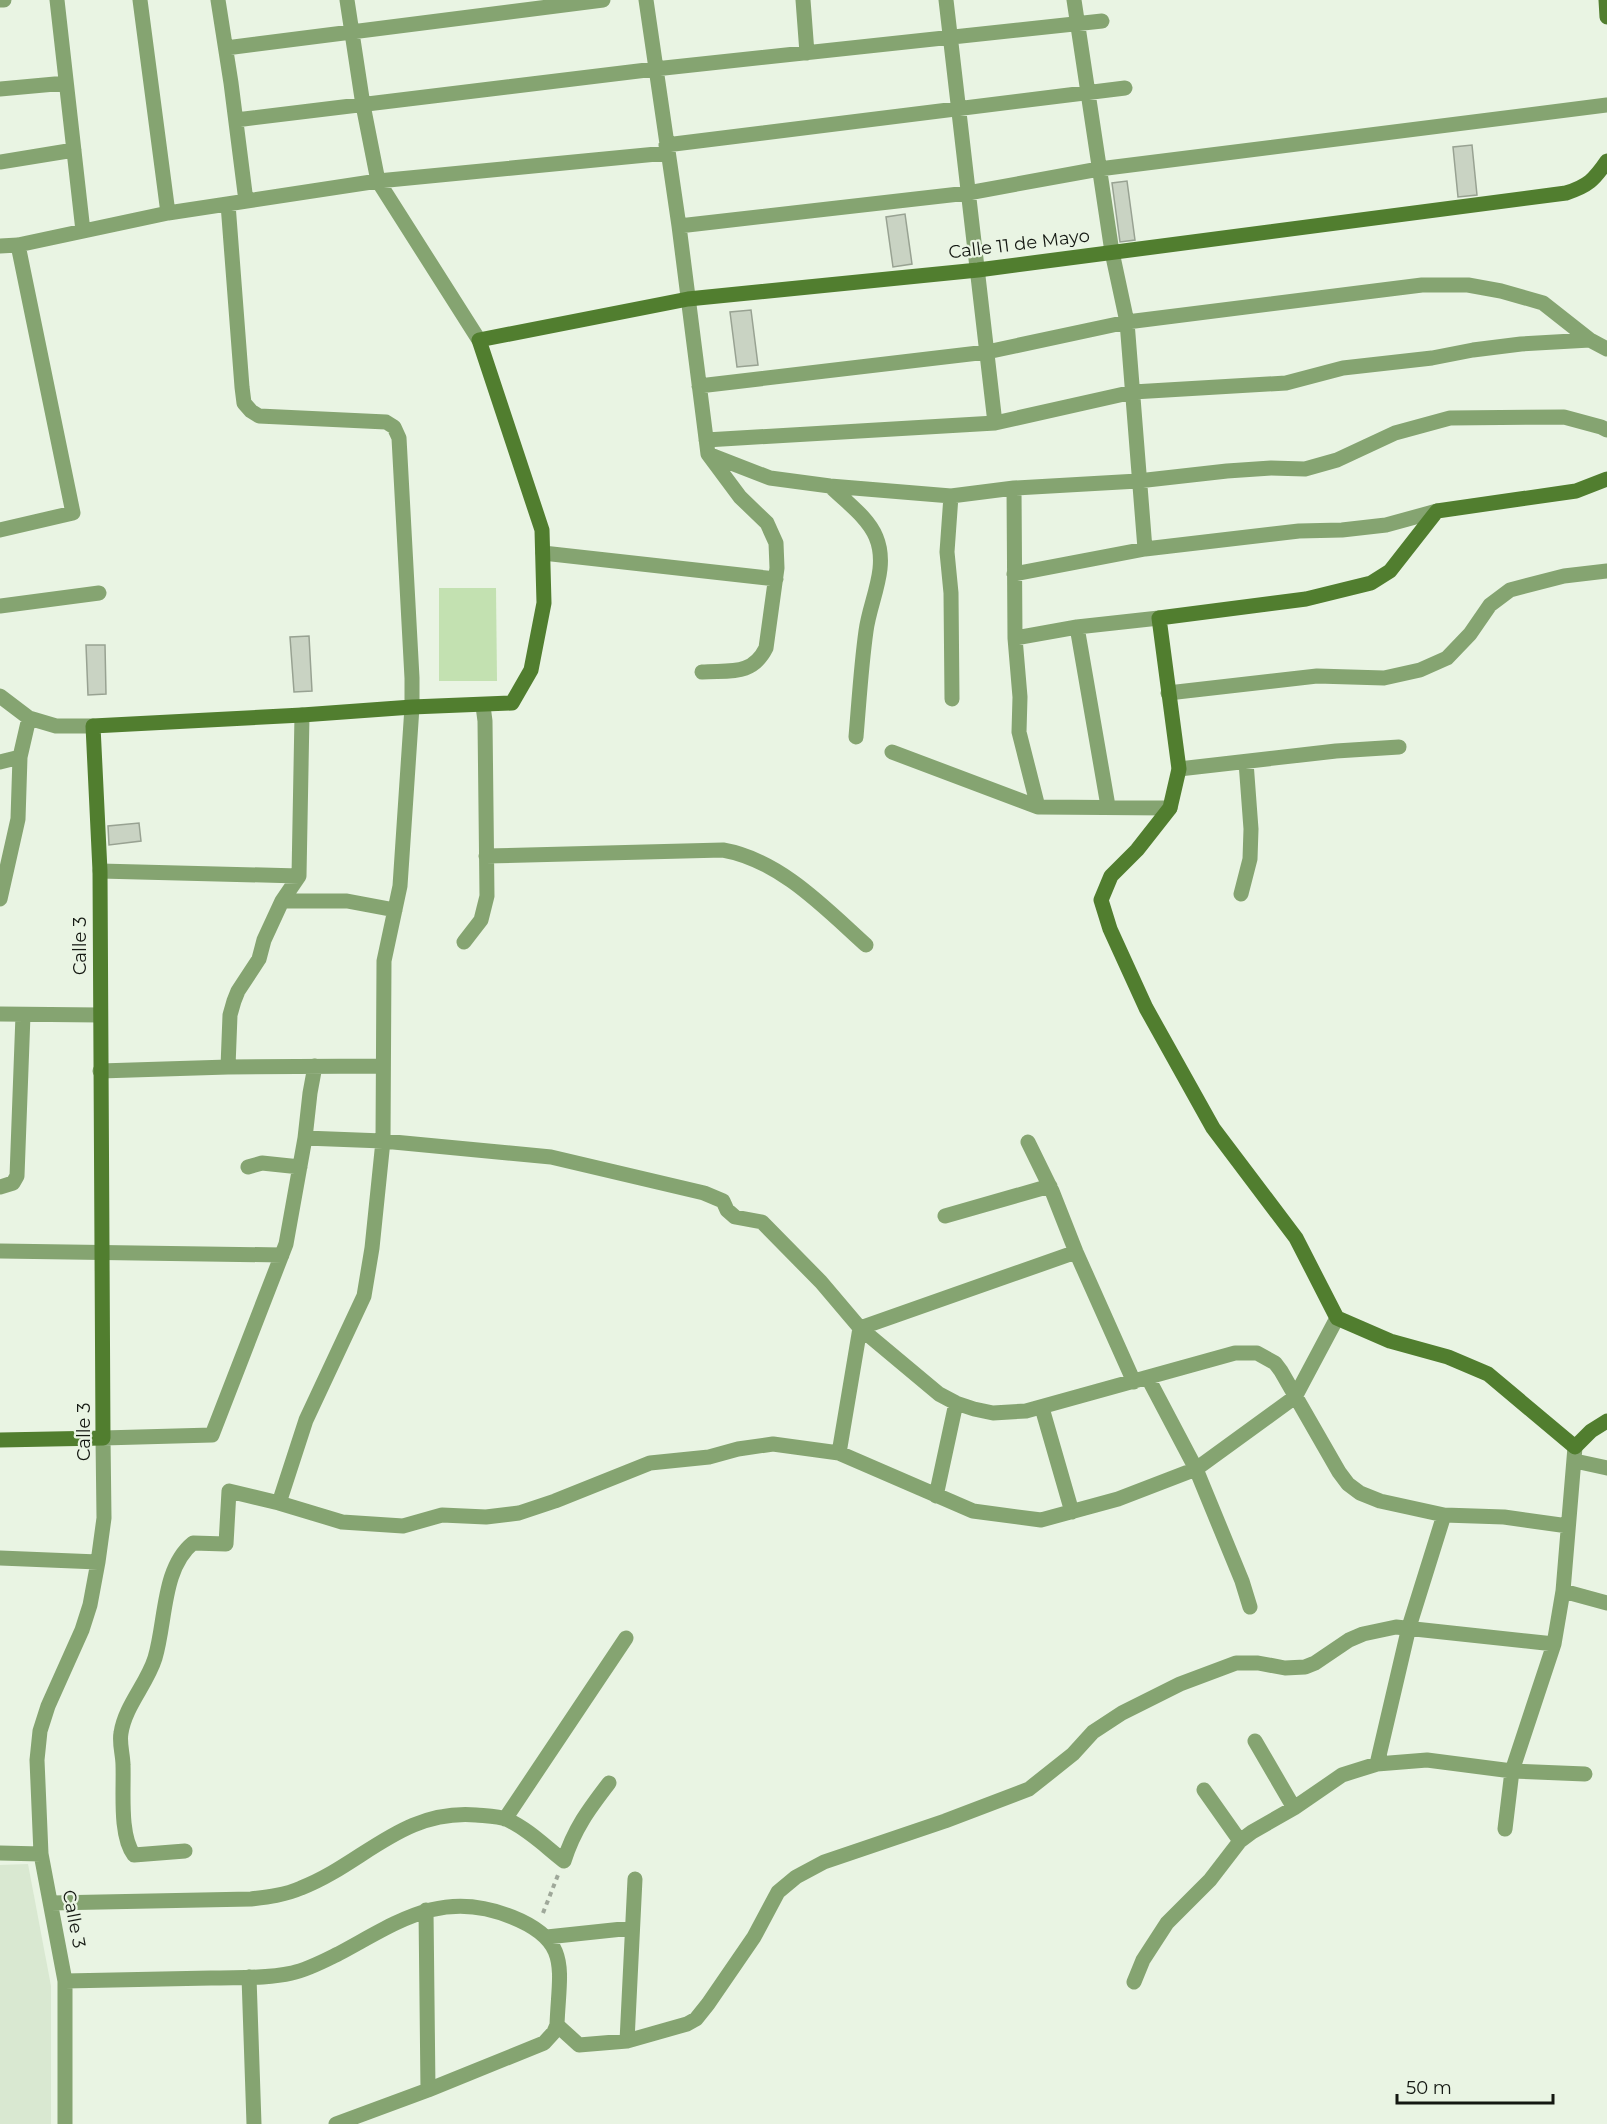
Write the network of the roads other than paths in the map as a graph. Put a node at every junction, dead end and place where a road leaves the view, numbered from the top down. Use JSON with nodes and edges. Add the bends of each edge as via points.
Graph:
{"nodes":[{"id":1,"x":57,"y":0,"type":"edge"},
{"id":2,"x":140,"y":0,"type":"edge"},
{"id":3,"x":218,"y":0,"type":"edge"},
{"id":4,"x":347,"y":0,"type":"edge"},
{"id":5,"x":603,"y":0,"type":"edge"},
{"id":6,"x":646,"y":0,"type":"edge"},
{"id":7,"x":803,"y":0,"type":"edge"},
{"id":8,"x":946,"y":0,"type":"edge"},
{"id":9,"x":1074,"y":0,"type":"edge"},
{"id":10,"x":1606,"y":0,"type":"edge"},
{"id":11,"x":1607,"y":17,"type":"edge"},
{"id":12,"x":1102,"y":21,"type":"dead end"},
{"id":13,"x":1078,"y":25,"type":"junction"},
{"id":14,"x":351,"y":33,"type":"junction"},
{"id":15,"x":950,"y":38,"type":"junction"},
{"id":16,"x":226,"y":48,"type":"junction"},
{"id":17,"x":807,"y":53,"type":"junction"},
{"id":18,"x":655,"y":69,"type":"junction"},
{"id":19,"x":66,"y":83,"type":"junction"},
{"id":20,"x":1125,"y":88,"type":"dead end"},
{"id":21,"x":0,"y":89,"type":"edge"},
{"id":22,"x":1089,"y":93,"type":"junction"},
{"id":23,"x":363,"y":105,"type":"junction"},
{"id":24,"x":1607,"y":105,"type":"edge"},
{"id":25,"x":959,"y":107,"type":"junction"},
{"id":26,"x":236,"y":120,"type":"junction"},
{"id":27,"x":667,"y":149,"type":"junction"},
{"id":28,"x":74,"y":150,"type":"junction"},
{"id":29,"x":1607,"y":161,"type":"edge"},
{"id":30,"x":0,"y":162,"type":"edge"},
{"id":31,"x":1099,"y":169,"type":"junction"},
{"id":32,"x":378,"y":181,"type":"junction"},
{"id":33,"x":969,"y":193,"type":"junction"},
{"id":34,"x":246,"y":201,"type":"junction"},
{"id":35,"x":228,"y":204,"type":"junction"},
{"id":36,"x":168,"y":213,"type":"junction"},
{"id":37,"x":679,"y":226,"type":"junction"},
{"id":38,"x":83,"y":231,"type":"junction"},
{"id":39,"x":18,"y":245,"type":"junction"},
{"id":40,"x":0,"y":246,"type":"edge"},
{"id":41,"x":1112,"y":252,"type":"junction"},
{"id":42,"x":978,"y":270,"type":"junction"},
{"id":43,"x":688,"y":299,"type":"junction"},
{"id":44,"x":1126,"y":322,"type":"junction"},
{"id":45,"x":479,"y":340,"type":"junction"},
{"id":46,"x":1590,"y":340,"type":"junction"},
{"id":47,"x":1607,"y":349,"type":"edge"},
{"id":48,"x":987,"y":352,"type":"junction"},
{"id":49,"x":699,"y":386,"type":"junction"},
{"id":50,"x":1133,"y":392,"type":"junction"},
{"id":51,"x":995,"y":423,"type":"junction"},
{"id":52,"x":1607,"y":430,"type":"edge"},
{"id":53,"x":707,"y":447,"type":"junction"},
{"id":54,"x":1607,"y":480,"type":"edge"},
{"id":55,"x":1138,"y":481,"type":"junction"},
{"id":56,"x":830,"y":486,"type":"junction"},
{"id":57,"x":1014,"y":488,"type":"junction"},
{"id":58,"x":951,"y":496,"type":"junction"},
{"id":59,"x":1437,"y":511,"type":"junction"},
{"id":60,"x":0,"y":530,"type":"edge"},
{"id":61,"x":1145,"y":549,"type":"junction"},
{"id":62,"x":543,"y":553,"type":"junction"},
{"id":63,"x":1607,"y":571,"type":"edge"},
{"id":64,"x":1014,"y":574,"type":"junction"},
{"id":65,"x":776,"y":579,"type":"junction"},
{"id":66,"x":99,"y":593,"type":"dead end"},
{"id":67,"x":0,"y":606,"type":"edge"},
{"id":68,"x":1159,"y":618,"type":"junction"},
{"id":69,"x":1077,"y":627,"type":"junction"},
{"id":70,"x":1015,"y":638,"type":"junction"},
{"id":71,"x":702,"y":672,"type":"dead end"},
{"id":72,"x":1168,"y":693,"type":"junction"},
{"id":73,"x":0,"y":696,"type":"edge"},
{"id":74,"x":952,"y":699,"type":"dead end"},
{"id":75,"x":412,"y":706,"type":"junction"},
{"id":76,"x":483,"y":706,"type":"junction"},
{"id":77,"x":302,"y":715,"type":"junction"},
{"id":78,"x":29,"y":718,"type":"junction"},
{"id":79,"x":93,"y":726,"type":"junction"},
{"id":80,"x":856,"y":737,"type":"dead end"},
{"id":81,"x":1399,"y":747,"type":"dead end"},
{"id":82,"x":892,"y":752,"type":"dead end"},
{"id":83,"x":20,"y":757,"type":"junction"},
{"id":84,"x":0,"y":762,"type":"edge"},
{"id":85,"x":1246,"y":762,"type":"junction"},
{"id":86,"x":1179,"y":769,"type":"junction"},
{"id":87,"x":1108,"y":806,"type":"junction"},
{"id":88,"x":1038,"y":807,"type":"junction"},
{"id":89,"x":1170,"y":808,"type":"junction"},
{"id":90,"x":486,"y":856,"type":"junction"},
{"id":91,"x":100,"y":871,"type":"junction"},
{"id":92,"x":298,"y":876,"type":"junction"},
{"id":93,"x":1241,"y":894,"type":"dead end"},
{"id":94,"x":0,"y":899,"type":"edge"},
{"id":95,"x":282,"y":901,"type":"junction"},
{"id":96,"x":395,"y":910,"type":"junction"},
{"id":97,"x":464,"y":942,"type":"dead end"},
{"id":98,"x":866,"y":945,"type":"dead end"},
{"id":99,"x":0,"y":1014,"type":"edge"},
{"id":100,"x":23,"y":1015,"type":"junction"},
{"id":101,"x":100,"y":1015,"type":"junction"},
{"id":102,"x":315,"y":1066,"type":"junction"},
{"id":103,"x":383,"y":1066,"type":"junction"},
{"id":104,"x":228,"y":1067,"type":"junction"},
{"id":105,"x":100,"y":1071,"type":"junction"},
{"id":106,"x":305,"y":1138,"type":"junction"},
{"id":107,"x":383,"y":1141,"type":"junction"},
{"id":108,"x":1028,"y":1142,"type":"dead end"},
{"id":109,"x":248,"y":1167,"type":"dead end"},
{"id":110,"x":300,"y":1167,"type":"junction"},
{"id":111,"x":1050,"y":1186,"type":"junction"},
{"id":112,"x":0,"y":1188,"type":"edge"},
{"id":113,"x":945,"y":1216,"type":"dead end"},
{"id":114,"x":0,"y":1251,"type":"edge"},
{"id":115,"x":1076,"y":1252,"type":"junction"},
{"id":116,"x":102,"y":1253,"type":"junction"},
{"id":117,"x":282,"y":1255,"type":"junction"},
{"id":118,"x":1337,"y":1318,"type":"junction"},
{"id":119,"x":860,"y":1328,"type":"junction"},
{"id":120,"x":1141,"y":1380,"type":"junction"},
{"id":121,"x":1295,"y":1397,"type":"junction"},
{"id":122,"x":956,"y":1403,"type":"junction"},
{"id":123,"x":1042,"y":1408,"type":"junction"},
{"id":124,"x":1607,"y":1421,"type":"edge"},
{"id":125,"x":103,"y":1438,"type":"junction"},
{"id":126,"x":0,"y":1440,"type":"edge"},
{"id":127,"x":839,"y":1453,"type":"junction"},
{"id":128,"x":1575,"y":1454,"type":"junction"},
{"id":129,"x":1607,"y":1468,"type":"edge"},
{"id":130,"x":1196,"y":1469,"type":"junction"},
{"id":131,"x":936,"y":1496,"type":"junction"},
{"id":132,"x":279,"y":1503,"type":"junction"},
{"id":133,"x":1072,"y":1512,"type":"junction"},
{"id":134,"x":1444,"y":1515,"type":"junction"},
{"id":135,"x":1568,"y":1526,"type":"junction"},
{"id":136,"x":0,"y":1558,"type":"edge"},
{"id":137,"x":98,"y":1562,"type":"junction"},
{"id":138,"x":1563,"y":1591,"type":"junction"},
{"id":139,"x":1607,"y":1603,"type":"edge"},
{"id":140,"x":1250,"y":1607,"type":"dead end"},
{"id":141,"x":1408,"y":1627,"type":"junction"},
{"id":142,"x":626,"y":1638,"type":"dead end"},
{"id":143,"x":1554,"y":1644,"type":"junction"},
{"id":144,"x":1254,"y":1741,"type":"dead end"},
{"id":145,"x":1377,"y":1764,"type":"junction"},
{"id":146,"x":1512,"y":1772,"type":"junction"},
{"id":147,"x":1585,"y":1774,"type":"dead end"},
{"id":148,"x":609,"y":1783,"type":"dead end"},
{"id":149,"x":1204,"y":1790,"type":"dead end"},
{"id":150,"x":1294,"y":1808,"type":"junction"},
{"id":151,"x":506,"y":1819,"type":"junction"},
{"id":152,"x":1505,"y":1828,"type":"dead end"},
{"id":153,"x":1240,"y":1841,"type":"junction"},
{"id":154,"x":185,"y":1851,"type":"dead end"},
{"id":155,"x":0,"y":1853,"type":"edge"},
{"id":156,"x":41,"y":1854,"type":"junction"},
{"id":157,"x":635,"y":1879,"type":"dead end"},
{"id":158,"x":51,"y":1903,"type":"junction"},
{"id":159,"x":426,"y":1910,"type":"junction"},
{"id":160,"x":632,"y":1928,"type":"junction"},
{"id":161,"x":542,"y":1933,"type":"junction"},
{"id":162,"x":249,"y":1977,"type":"junction"},
{"id":163,"x":65,"y":1981,"type":"junction"},
{"id":164,"x":1134,"y":1982,"type":"dead end"},
{"id":165,"x":557,"y":2025,"type":"junction"},
{"id":166,"x":627,"y":2041,"type":"junction"},
{"id":167,"x":428,"y":2090,"type":"junction"},
{"id":168,"x":65,"y":2124,"type":"edge"},
{"id":169,"x":254,"y":2124,"type":"edge"},
{"id":170,"x":336,"y":2124,"type":"edge"}],
"edges":[{"from":1,"to":19,"type":"street"},
{"from":2,"to":36,"type":"street"},
{"from":3,"to":16,"type":"street"},
{"from":4,"to":14,"type":"street"},
{"from":5,"to":14,"type":"street"},
{"from":6,"to":18,"type":"street"},
{"from":7,"to":17,"type":"street"},
{"from":8,"to":15,"type":"street"},
{"from":9,"to":13,"type":"street"},
{"from":10,"to":11,"type":"street"},
{"from":12,"to":13,"type":"street"},
{"from":13,"to":15,"type":"street"},
{"from":13,"to":22,"type":"street"},
{"from":14,"to":16,"type":"street"},
{"from":14,"to":23,"type":"street"},
{"from":15,"to":17,"type":"street"},
{"from":15,"to":25,"type":"street"},
{"from":16,"to":26,"type":"street"},
{"from":17,"to":18,"type":"street"},
{"from":18,"to":23,"type":"street"},
{"from":18,"to":27,"type":"street"},
{"from":19,"to":21,"type":"street"},
{"from":19,"to":28,"type":"street"},
{"from":20,"to":22,"type":"street"},
{"from":22,"to":25,"type":"street"},
{"from":22,"to":31,"type":"street"},
{"from":23,"to":26,"type":"street"},
{"from":23,"to":32,"type":"street"},
{"from":24,"to":31,"type":"street"},
{"from":25,"to":27,"type":"street"},
{"from":25,"to":33,"type":"street"},
{"from":26,"to":34,"type":"street"},
{"from":27,"to":32,"type":"street"},
{"from":27,"to":37,"type":"street"},
{"from":28,"to":30,"type":"street"},
{"from":28,"to":38,"type":"street"},
{"from":29,"to":41,"type":"street","name":"Calle 11 de Mayo","via":[[1584,188],[1566,193]]},
{"from":31,"to":33,"type":"street"},
{"from":31,"to":41,"type":"street"},
{"from":32,"to":34,"type":"street"},
{"from":32,"to":45,"type":"street"},
{"from":33,"to":37,"type":"street"},
{"from":33,"to":42,"type":"street"},
{"from":34,"to":35,"type":"street"},
{"from":35,"to":36,"type":"street"},
{"from":35,"to":75,"type":"street","via":[[244,403],[259,416],[386,422],[394,427],[399,438]]},
{"from":36,"to":38,"type":"street"},
{"from":37,"to":43,"type":"street"},
{"from":38,"to":39,"type":"street"},
{"from":39,"to":40,"type":"street"},
{"from":39,"to":60,"type":"street","via":[[73,513]]},
{"from":41,"to":42,"type":"street","name":"Calle 11 de Mayo"},
{"from":41,"to":44,"type":"street"},
{"from":42,"to":43,"type":"street","name":"Calle 11 de Mayo"},
{"from":42,"to":48,"type":"street"},
{"from":43,"to":45,"type":"street","name":"Calle 11 de Mayo"},
{"from":43,"to":49,"type":"street"},
{"from":44,"to":46,"type":"street","via":[[1422,285],[1468,285],[1543,303]]},
{"from":44,"to":48,"type":"street"},
{"from":44,"to":50,"type":"street"},
{"from":45,"to":62,"type":"street","via":[[542,530]]},
{"from":46,"to":47,"type":"street"},
{"from":46,"to":50,"type":"street","via":[[1521,344],[1343,368],[1286,383]]},
{"from":48,"to":49,"type":"street"},
{"from":48,"to":51,"type":"street"},
{"from":49,"to":53,"type":"street"},
{"from":50,"to":51,"type":"street"},
{"from":50,"to":55,"type":"street"},
{"from":51,"to":53,"type":"street"},
{"from":52,"to":55,"type":"street","via":[[1564,417],[1450,418],[1395,433],[1337,460],[1305,469],[1227,471]]},
{"from":53,"to":56,"type":"street","via":[[770,478]]},
{"from":53,"to":65,"type":"street","via":[[740,497],[767,524],[776,543]]},
{"from":54,"to":59,"type":"street","via":[[1576,491]]},
{"from":55,"to":57,"type":"street"},
{"from":55,"to":61,"type":"street"},
{"from":56,"to":58,"type":"street"},
{"from":56,"to":80,"type":"street","via":[[871,525],[881,560],[866,628]]},
{"from":57,"to":58,"type":"street"},
{"from":57,"to":64,"type":"street"},
{"from":58,"to":74,"type":"street","via":[[947,552]]},
{"from":59,"to":61,"type":"street","via":[[1386,525]]},
{"from":59,"to":68,"type":"street","via":[[1390,571],[1371,583],[1306,599]]},
{"from":61,"to":64,"type":"street"},
{"from":62,"to":65,"type":"street"},
{"from":62,"to":76,"type":"street","via":[[544,603],[531,670],[513,703]]},
{"from":63,"to":72,"type":"street","via":[[1564,576],[1510,590],[1490,605],[1447,658],[1420,670],[1384,678],[1317,676]]},
{"from":64,"to":70,"type":"street"},
{"from":65,"to":71,"type":"street","via":[[766,648],[760,659],[750,668]]},
{"from":66,"to":67,"type":"street"},
{"from":68,"to":69,"type":"street"},
{"from":68,"to":72,"type":"street"},
{"from":69,"to":70,"type":"street"},
{"from":69,"to":87,"type":"street"},
{"from":70,"to":88,"type":"street","via":[[1019,732]]},
{"from":72,"to":86,"type":"street"},
{"from":73,"to":78,"type":"street"},
{"from":75,"to":76,"type":"street"},
{"from":75,"to":77,"type":"street"},
{"from":75,"to":96,"type":"street"},
{"from":76,"to":90,"type":"street"},
{"from":77,"to":79,"type":"street"},
{"from":77,"to":92,"type":"street"},
{"from":78,"to":79,"type":"street","via":[[56,726]]},
{"from":78,"to":83,"type":"street"},
{"from":79,"to":91,"type":"street","name":"Calle 3"},
{"from":81,"to":85,"type":"street"},
{"from":82,"to":88,"type":"street"},
{"from":83,"to":84,"type":"street"},
{"from":83,"to":94,"type":"street","via":[[18,819]]},
{"from":85,"to":86,"type":"street"},
{"from":85,"to":93,"type":"street","via":[[1250,859]]},
{"from":86,"to":89,"type":"street"},
{"from":87,"to":88,"type":"street"},
{"from":87,"to":89,"type":"street"},
{"from":89,"to":118,"type":"street","via":[[1111,876],[1101,900],[1110,929],[1146,1008],[1213,1128],[1296,1238]]},
{"from":90,"to":97,"type":"street","via":[[487,896],[481,920]]},
{"from":90,"to":98,"type":"street","via":[[723,850],[739,853],[806,891]]},
{"from":91,"to":92,"type":"street"},
{"from":91,"to":101,"type":"street","name":"Calle 3"},
{"from":92,"to":95,"type":"street"},
{"from":95,"to":96,"type":"street","via":[[347,900]]},
{"from":95,"to":104,"type":"street","via":[[259,959],[234,1001]]},
{"from":96,"to":103,"type":"street","via":[[384,961]]},
{"from":99,"to":100,"type":"street"},
{"from":100,"to":101,"type":"street"},
{"from":100,"to":112,"type":"street","via":[[17,1176],[13,1183]]},
{"from":101,"to":105,"type":"street","name":"Calle 3"},
{"from":102,"to":103,"type":"street"},
{"from":102,"to":104,"type":"street"},
{"from":102,"to":106,"type":"street"},
{"from":103,"to":107,"type":"street"},
{"from":104,"to":105,"type":"street"},
{"from":105,"to":116,"type":"street","name":"Calle 3"},
{"from":106,"to":107,"type":"street"},
{"from":106,"to":110,"type":"street"},
{"from":107,"to":119,"type":"street","via":[[551,1157],[704,1193],[723,1201],[735,1217],[762,1222]]},
{"from":107,"to":132,"type":"street","via":[[364,1296],[306,1420]]},
{"from":108,"to":111,"type":"street"},
{"from":109,"to":110,"type":"street","via":[[262,1163]]},
{"from":110,"to":117,"type":"street"},
{"from":111,"to":113,"type":"street"},
{"from":111,"to":115,"type":"street"},
{"from":114,"to":116,"type":"street"},
{"from":115,"to":119,"type":"street"},
{"from":115,"to":120,"type":"street"},
{"from":116,"to":117,"type":"street"},
{"from":116,"to":125,"type":"street","name":"Calle 3"},
{"from":117,"to":125,"type":"street","via":[[212,1435]]},
{"from":118,"to":121,"type":"street"},
{"from":118,"to":128,"type":"street","via":[[1389,1341],[1448,1357],[1488,1374]]},
{"from":119,"to":122,"type":"street","via":[[939,1394]]},
{"from":119,"to":127,"type":"street"},
{"from":120,"to":121,"type":"street","via":[[1235,1353],[1257,1353],[1275,1363]]},
{"from":120,"to":123,"type":"street"},
{"from":120,"to":130,"type":"street"},
{"from":121,"to":130,"type":"street"},
{"from":121,"to":134,"type":"street","via":[[1339,1472],[1354,1488],[1380,1501]]},
{"from":122,"to":123,"type":"street","via":[[993,1413]]},
{"from":122,"to":131,"type":"street"},
{"from":123,"to":133,"type":"street"},
{"from":124,"to":128,"type":"street","via":[[1591,1431]]},
{"from":125,"to":126,"type":"street"},
{"from":125,"to":137,"type":"street","name":"Calle 3","via":[[104,1518]]},
{"from":127,"to":131,"type":"street"},
{"from":127,"to":132,"type":"street","via":[[773,1444],[709,1457],[650,1463],[519,1513],[486,1517],[442,1515],[403,1526],[342,1522]]},
{"from":128,"to":129,"type":"street"},
{"from":128,"to":135,"type":"street"},
{"from":130,"to":133,"type":"street"},
{"from":130,"to":140,"type":"street"},
{"from":131,"to":133,"type":"street","via":[[973,1511],[1041,1520]]},
{"from":132,"to":154,"type":"street","via":[[229,1491],[226,1544],[193,1543],[174,1566],[155,1659],[120,1735],[129,1848],[134,1855],[142,1856]]},
{"from":134,"to":135,"type":"street","via":[[1504,1517]]},
{"from":134,"to":141,"type":"street"},
{"from":135,"to":138,"type":"street"},
{"from":136,"to":137,"type":"street"},
{"from":137,"to":156,"type":"street","name":"Calle 3","via":[[82,1630],[54,1688],[40,1731],[37,1760]]},
{"from":138,"to":139,"type":"street"},
{"from":138,"to":143,"type":"street"},
{"from":141,"to":143,"type":"street"},
{"from":141,"to":145,"type":"street"},
{"from":141,"to":166,"type":"street","via":[[1363,1634],[1305,1667],[1236,1663],[1208,1672],[1153,1696],[1093,1732],[1073,1754],[1029,1789],[809,1869],[778,1892],[754,1937],[696,2019],[678,2028]]},
{"from":142,"to":151,"type":"street"},
{"from":143,"to":146,"type":"street"},
{"from":144,"to":150,"type":"street"},
{"from":145,"to":146,"type":"street","via":[[1427,1760]]},
{"from":145,"to":150,"type":"street","via":[[1342,1775]]},
{"from":146,"to":147,"type":"street"},
{"from":146,"to":152,"type":"street"},
{"from":148,"to":151,"type":"street","via":[[581,1819],[564,1861]]},
{"from":149,"to":153,"type":"street"},
{"from":150,"to":153,"type":"street"},
{"from":151,"to":158,"type":"street","via":[[465,1814],[441,1816],[402,1829],[324,1876],[274,1896]]},
{"from":153,"to":164,"type":"street","via":[[1210,1880],[1167,1923]]},
{"from":155,"to":156,"type":"street"},
{"from":156,"to":158,"type":"street","name":"Calle 3"},
{"from":157,"to":160,"type":"street"},
{"from":158,"to":163,"type":"street","name":"Calle 3"},
{"from":159,"to":161,"type":"street","via":[[473,1906],[505,1914]]},
{"from":159,"to":162,"type":"street","via":[[295,1973]]},
{"from":159,"to":167,"type":"street"},
{"from":160,"to":161,"type":"street"},
{"from":160,"to":166,"type":"street"},
{"from":161,"to":165,"type":"street","via":[[556,1951],[559,1966]]},
{"from":162,"to":163,"type":"street"},
{"from":162,"to":169,"type":"street"},
{"from":163,"to":168,"type":"street","name":"Calle 3"},
{"from":165,"to":166,"type":"street","via":[[579,2045]]},
{"from":165,"to":167,"type":"street","via":[[549,2038],[537,2046]]},
{"from":167,"to":170,"type":"street"}]}
